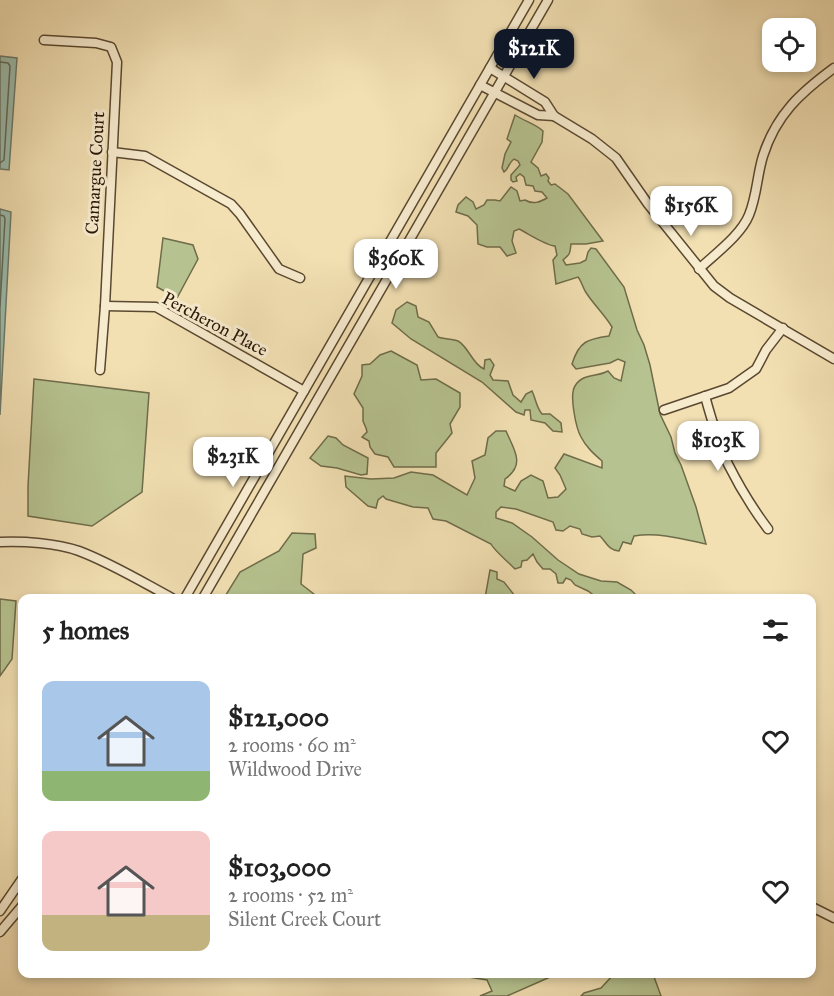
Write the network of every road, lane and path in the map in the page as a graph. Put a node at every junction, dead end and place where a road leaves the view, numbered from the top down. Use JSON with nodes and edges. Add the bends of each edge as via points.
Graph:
{"nodes":[{"id":1,"x":529,"y":0,"type":"edge"},
{"id":2,"x":548,"y":0,"type":"edge"},
{"id":3,"x":44,"y":40,"type":"dead end"},
{"id":4,"x":490,"y":68,"type":"junction"},
{"id":5,"x":834,"y":68,"type":"edge"},
{"id":6,"x":504,"y":76,"type":"junction"},
{"id":7,"x":480,"y":85,"type":"junction"},
{"id":8,"x":494,"y":93,"type":"junction"},
{"id":9,"x":554,"y":116,"type":"junction"},
{"id":10,"x":112,"y":152,"type":"junction"},
{"id":11,"x":699,"y":269,"type":"junction"},
{"id":12,"x":300,"y":278,"type":"dead end"},
{"id":13,"x":105,"y":306,"type":"junction"},
{"id":14,"x":783,"y":328,"type":"junction"},
{"id":15,"x":834,"y":358,"type":"edge"},
{"id":16,"x":100,"y":370,"type":"dead end"},
{"id":17,"x":304,"y":391,"type":"junction"},
{"id":18,"x":705,"y":396,"type":"junction"},
{"id":19,"x":664,"y":410,"type":"dead end"},
{"id":20,"x":768,"y":529,"type":"dead end"},
{"id":21,"x":4,"y":542,"type":"edge"},
{"id":22,"x":164,"y":594,"type":"edge"},
{"id":23,"x":186,"y":594,"type":"edge"},
{"id":24,"x":205,"y":594,"type":"edge"},
{"id":25,"x":18,"y":885,"type":"edge"},
{"id":26,"x":816,"y":909,"type":"edge"},
{"id":27,"x":0,"y":911,"type":"edge"},
{"id":28,"x":18,"y":911,"type":"edge"},
{"id":29,"x":834,"y":918,"type":"edge"},
{"id":30,"x":0,"y":932,"type":"edge"}],
"edges":[{"from":1,"to":4,"type":"street"},
{"from":2,"to":6,"type":"street"},
{"from":3,"to":10,"type":"street","name":"Camargue Court","via":[[111,47],[117,62]]},
{"from":4,"to":6,"type":"street"},
{"from":4,"to":7,"type":"street"},
{"from":5,"to":11,"type":"street","via":[[797,98],[783,115],[763,156],[749,216]]},
{"from":6,"to":8,"type":"street"},
{"from":6,"to":9,"type":"street","via":[[544,102]]},
{"from":7,"to":8,"type":"street"},
{"from":7,"to":17,"type":"street"},
{"from":8,"to":9,"type":"street","via":[[538,115]]},
{"from":8,"to":24,"type":"street"},
{"from":9,"to":11,"type":"street","via":[[616,158]]},
{"from":10,"to":12,"type":"street","via":[[145,156],[231,204],[279,269]]},
{"from":10,"to":13,"type":"street","name":"Camargue Court"},
{"from":11,"to":14,"type":"street","via":[[719,290]]},
{"from":13,"to":16,"type":"street","name":"Camargue Court"},
{"from":13,"to":17,"type":"street","name":"Percheron Place","via":[[156,307]]},
{"from":14,"to":15,"type":"street"},
{"from":14,"to":18,"type":"street","via":[[756,369],[729,388]]},
{"from":17,"to":23,"type":"street"},
{"from":18,"to":19,"type":"street"},
{"from":18,"to":20,"type":"street","via":[[728,463]]},
{"from":21,"to":22,"type":"street","via":[[57,545],[79,551]]},
{"from":25,"to":27,"type":"street"},
{"from":26,"to":29,"type":"street"},
{"from":28,"to":30,"type":"street"}]}
